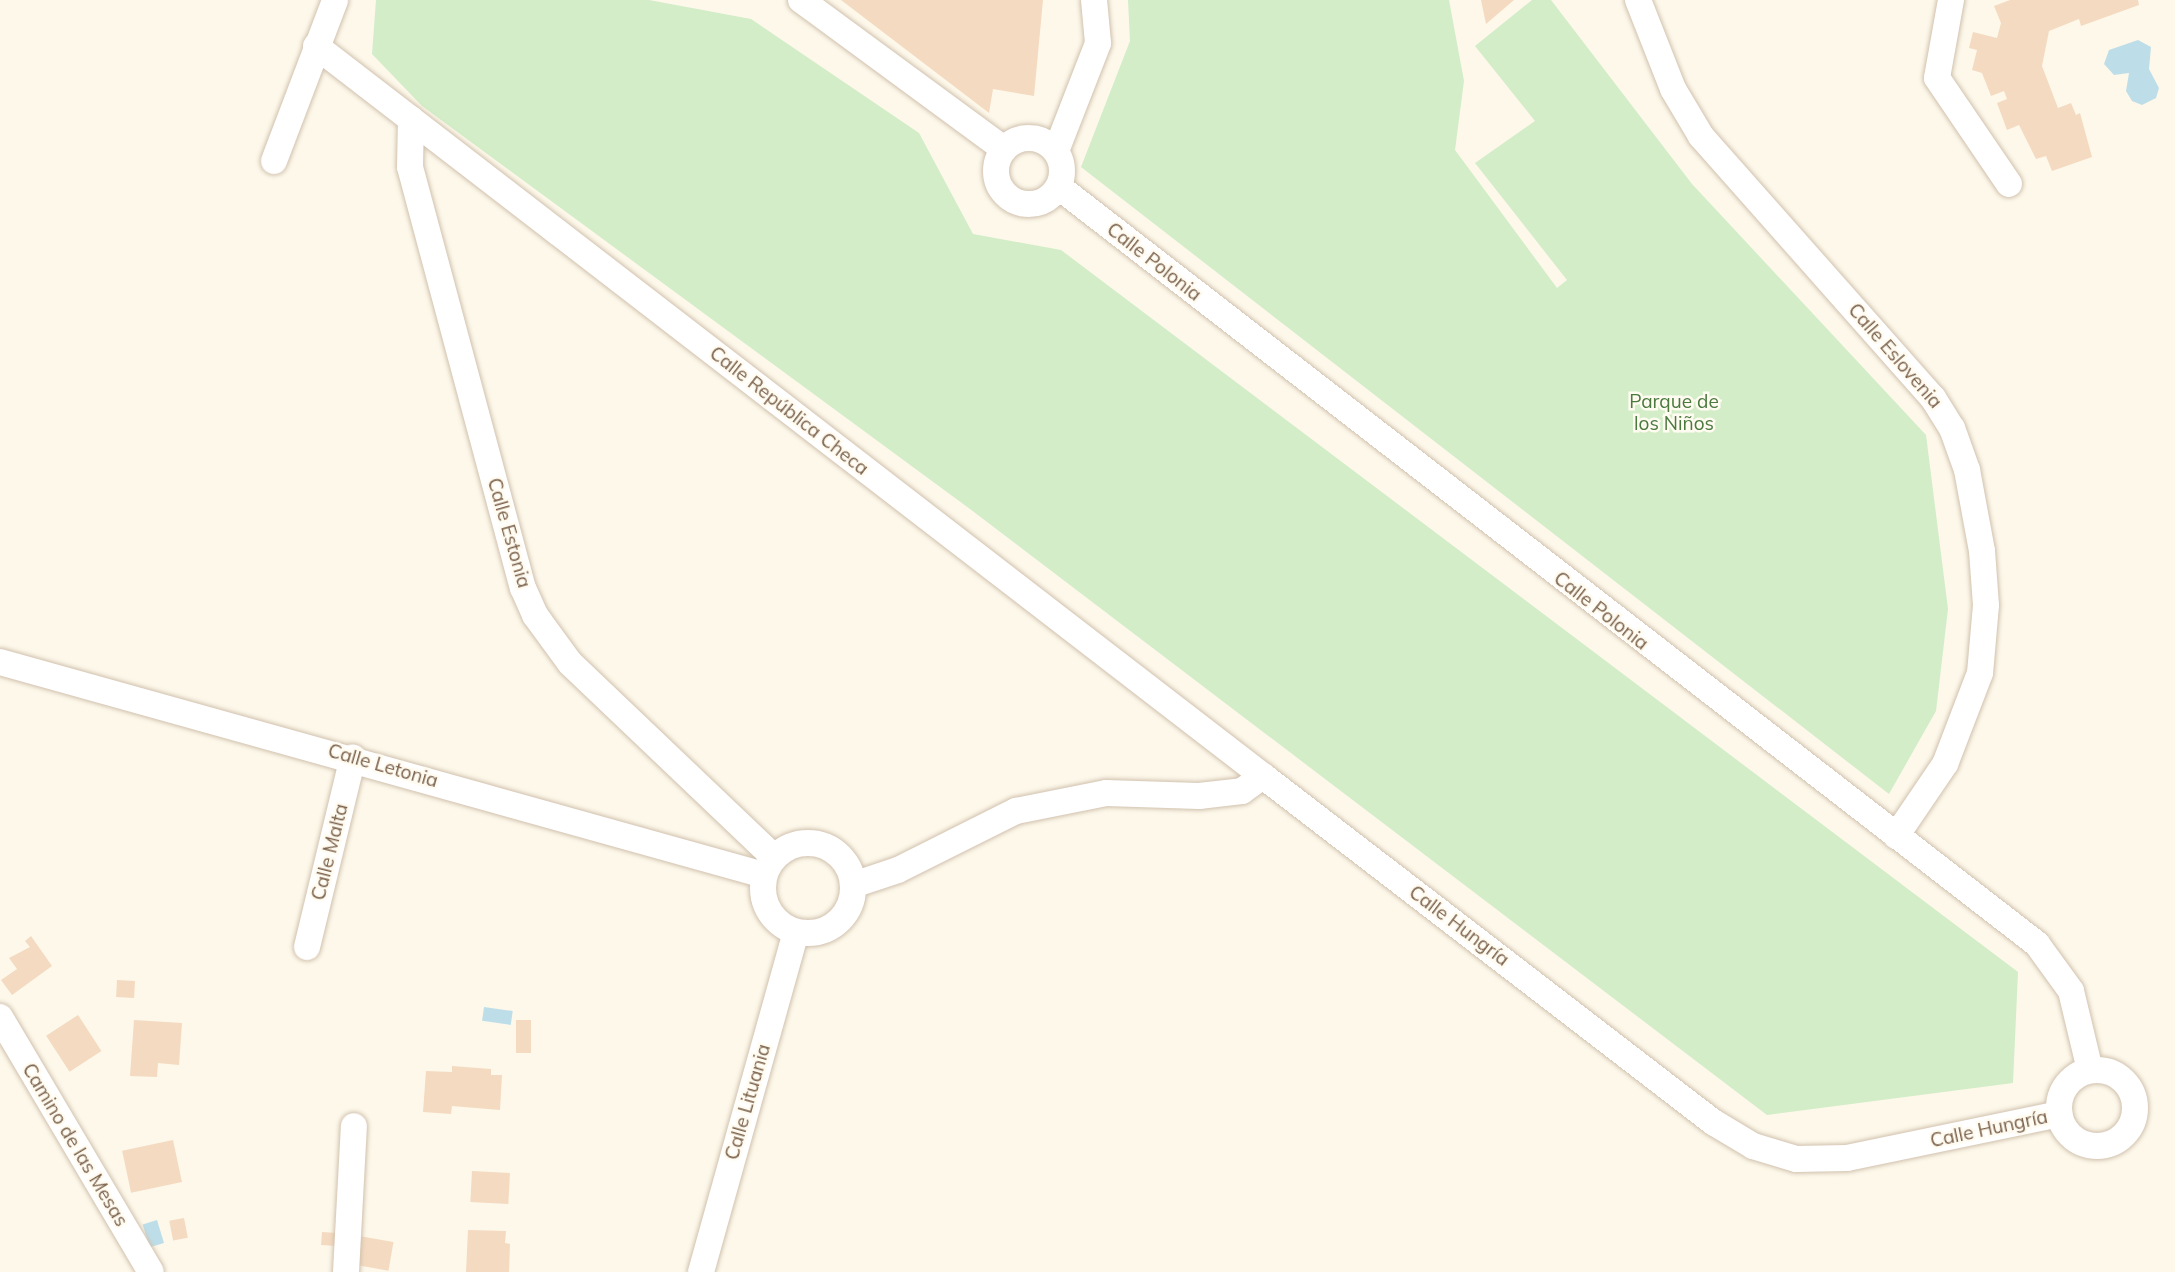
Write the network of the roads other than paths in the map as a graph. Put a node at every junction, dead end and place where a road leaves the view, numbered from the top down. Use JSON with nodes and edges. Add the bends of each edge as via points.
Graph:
{"nodes":[{"id":1,"x":334,"y":0,"type":"edge"},
{"id":2,"x":800,"y":0,"type":"edge"},
{"id":3,"x":1094,"y":0,"type":"edge"},
{"id":4,"x":1638,"y":0,"type":"edge"},
{"id":5,"x":1951,"y":0,"type":"edge"},
{"id":6,"x":316,"y":46,"type":"junction"},
{"id":7,"x":411,"y":119,"type":"junction"},
{"id":8,"x":1004,"y":149,"type":"junction"},
{"id":9,"x":1056,"y":151,"type":"junction"},
{"id":10,"x":274,"y":161,"type":"dead end"},
{"id":11,"x":2009,"y":184,"type":"dead end"},
{"id":12,"x":1059,"y":187,"type":"junction"},
{"id":13,"x":0,"y":662,"type":"edge"},
{"id":14,"x":353,"y":757,"type":"junction"},
{"id":15,"x":1263,"y":776,"type":"junction"},
{"id":16,"x":1896,"y":836,"type":"junction"},
{"id":17,"x":769,"y":866,"type":"junction"},
{"id":18,"x":853,"y":886,"type":"junction"},
{"id":19,"x":796,"y":932,"type":"junction"},
{"id":20,"x":307,"y":947,"type":"dead end"},
{"id":21,"x":0,"y":1017,"type":"edge"},
{"id":22,"x":2090,"y":1070,"type":"junction"},
{"id":23,"x":2060,"y":1114,"type":"junction"},
{"id":24,"x":354,"y":1126,"type":"dead end"},
{"id":25,"x":151,"y":1272,"type":"edge"},
{"id":26,"x":346,"y":1272,"type":"edge"},
{"id":27,"x":701,"y":1272,"type":"edge"}],
"edges":[{"from":1,"to":6,"type":"street"},
{"from":2,"to":8,"type":"street"},
{"from":3,"to":9,"type":"street","via":[[1098,43]]},
{"from":4,"to":16,"type":"street","name":"Calle Eslovenia","via":[[1673,89],[1701,136],[1933,398],[1952,428],[1964,461],[1983,551],[1986,616],[1980,673],[1945,764]]},
{"from":5,"to":11,"type":"street","via":[[1937,78]]},
{"from":6,"to":7,"type":"street","name":"Calle República Checa"},
{"from":6,"to":10,"type":"street"},
{"from":7,"to":15,"type":"street","name":"Calle República Checa"},
{"from":7,"to":17,"type":"street","name":"Calle Estonia","via":[[410,167],[520,575],[535,615],[570,663]]},
{"from":8,"to":9,"type":"street","via":[[1031,138]]},
{"from":8,"to":12,"type":"street","via":[[996,170],[1010,198],[1031,205]]},
{"from":9,"to":12,"type":"street","via":[[1062,169]]},
{"from":12,"to":16,"type":"street","name":"Calle Polonia"},
{"from":13,"to":14,"type":"street","name":"Calle Letonia"},
{"from":14,"to":17,"type":"street","name":"Calle Letonia"},
{"from":14,"to":20,"type":"street","name":"Calle Malta"},
{"from":15,"to":18,"type":"street","via":[[1242,791],[1199,796],[1106,793],[1026,808],[959,835],[898,870]]},
{"from":15,"to":23,"type":"street","name":"Calle Hungría","via":[[1713,1122],[1754,1146],[1796,1159],[1847,1158]]},
{"from":16,"to":22,"type":"street","name":"Calle Polonia","via":[[2050,957],[2071,991]]},
{"from":17,"to":18,"type":"street","via":[[786,848],[816,843],[842,858]]},
{"from":17,"to":19,"type":"street","via":[[762,889],[772,916]]},
{"from":18,"to":19,"type":"street","via":[[846,912],[836,923],[810,933]]},
{"from":19,"to":27,"type":"street","name":"Calle Lituania"},
{"from":21,"to":25,"type":"street","name":"Camino de las Mesas"},
{"from":22,"to":23,"type":"street","via":[[2069,1080]]},
{"from":22,"to":23,"type":"street","via":[[2115,1076],[2133,1096],[2136,1109],[2126,1133],[2113,1143],[2089,1145],[2073,1139]]},
{"from":24,"to":26,"type":"street"}]}
